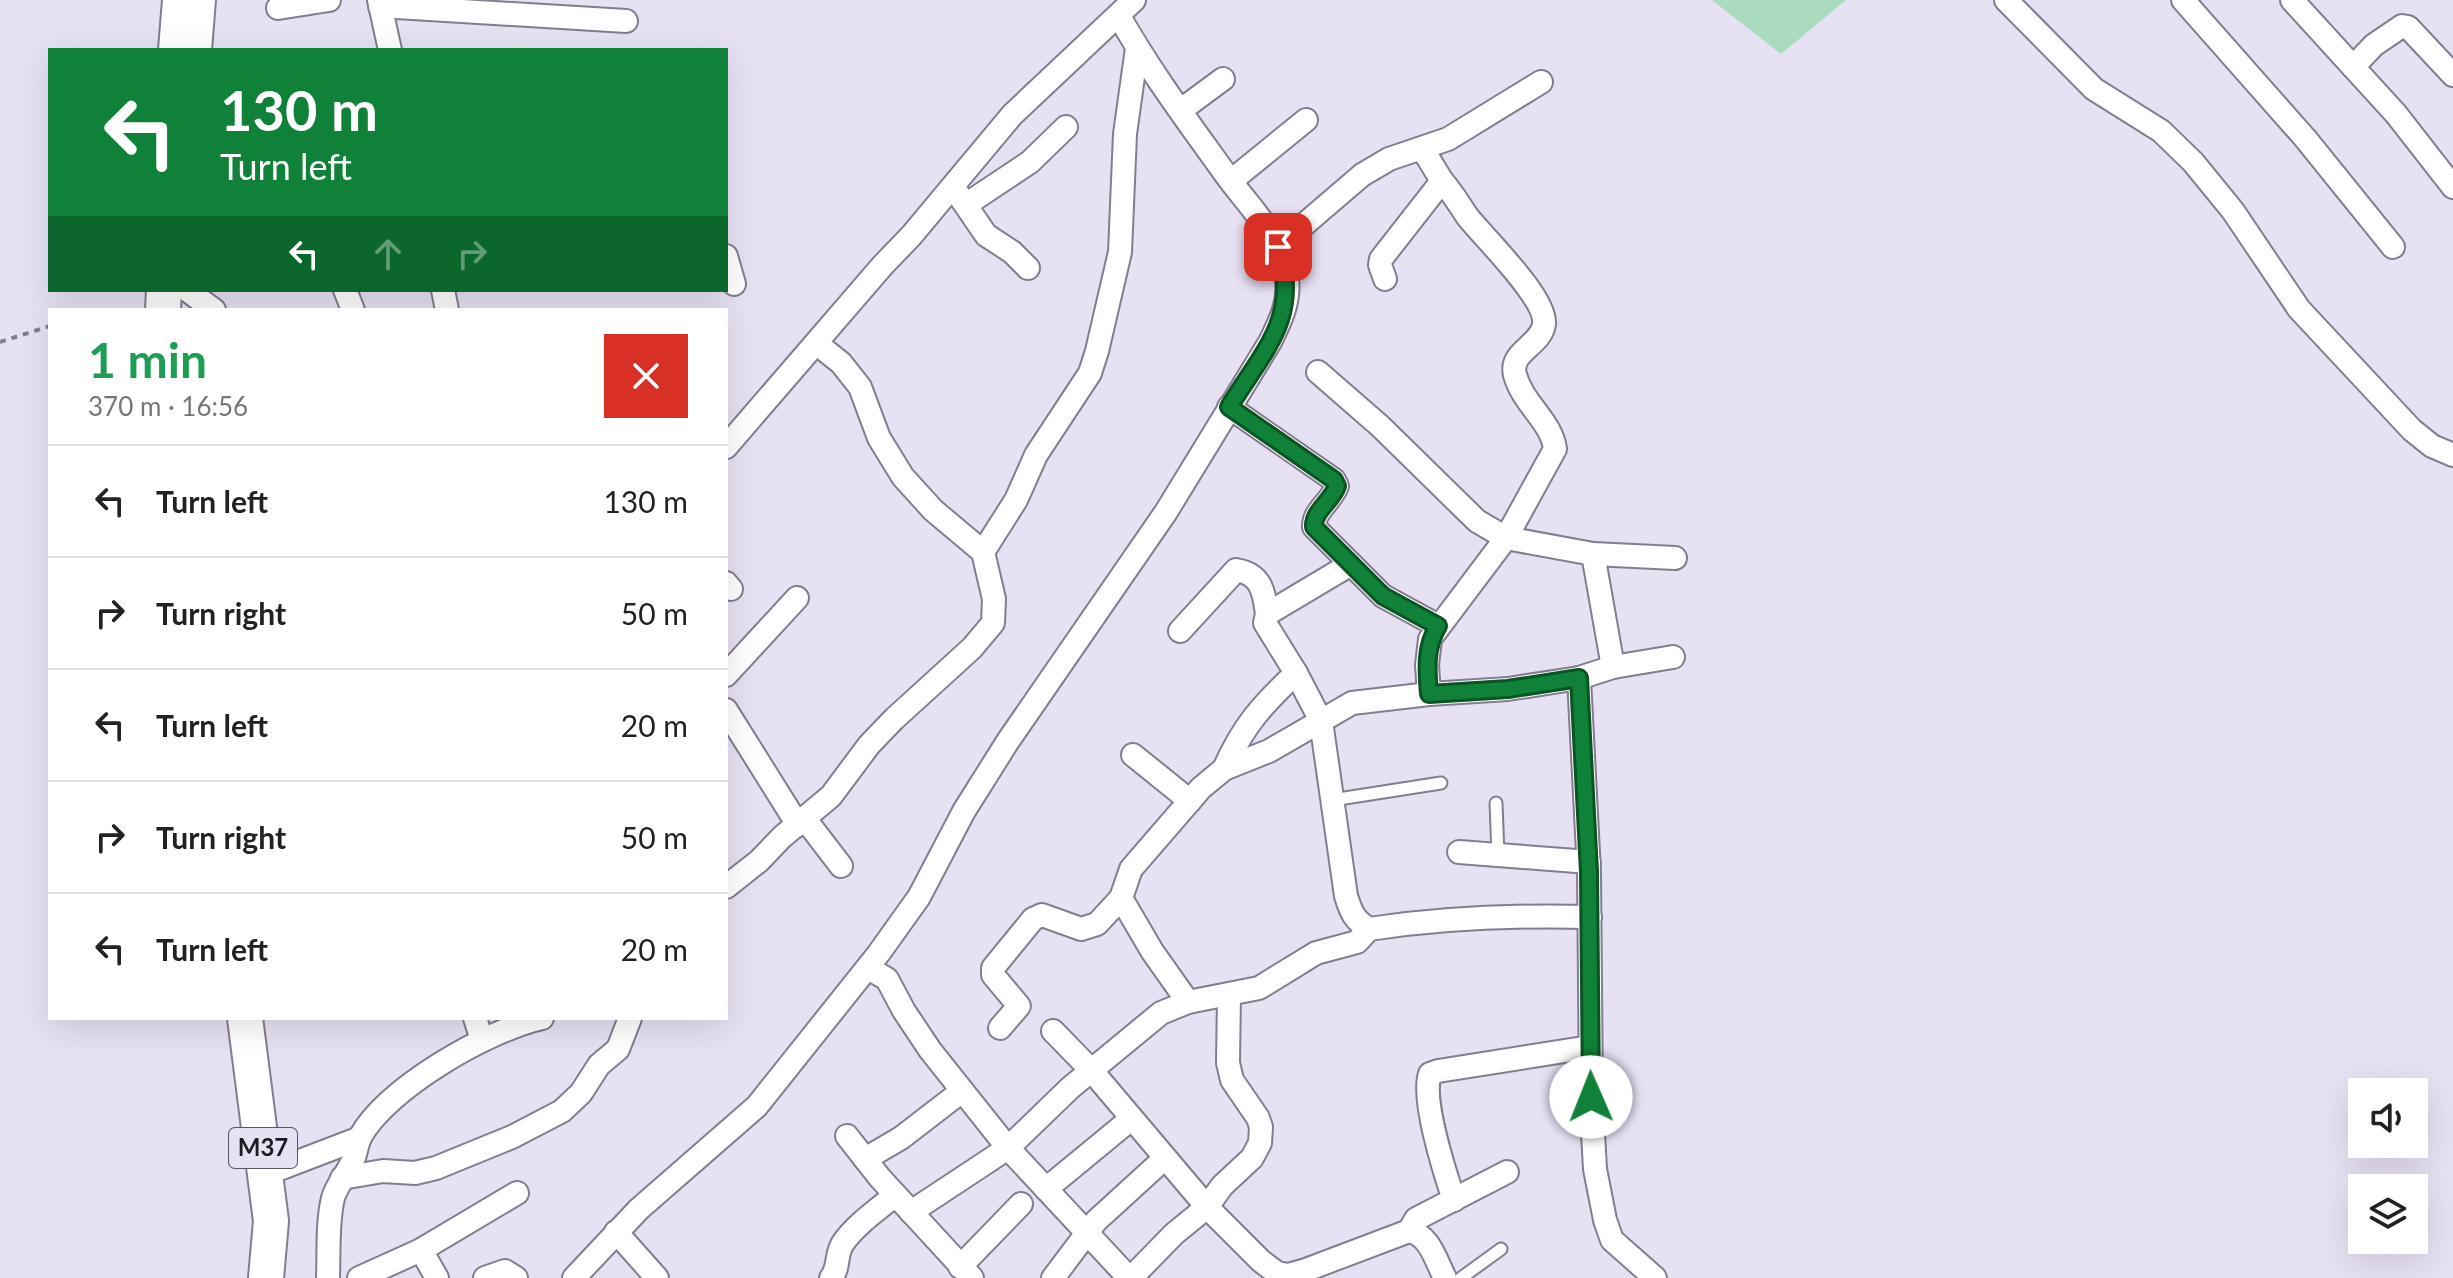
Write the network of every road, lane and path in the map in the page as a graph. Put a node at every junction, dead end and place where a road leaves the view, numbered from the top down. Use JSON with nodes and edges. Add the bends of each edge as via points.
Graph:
{"nodes":[{"id":1,"x":180,"y":0,"type":"edge"},
{"id":2,"x":204,"y":0,"type":"edge"},
{"id":3,"x":329,"y":0,"type":"edge"},
{"id":4,"x":2006,"y":0,"type":"edge"},
{"id":5,"x":2183,"y":0,"type":"edge"},
{"id":6,"x":2292,"y":0,"type":"edge"},
{"id":7,"x":380,"y":3,"type":"edge"},
{"id":8,"x":486,"y":7,"type":"edge"},
{"id":9,"x":278,"y":8,"type":"dead end"},
{"id":10,"x":1126,"y":8,"type":"edge"},
{"id":11,"x":626,"y":21,"type":"dead end"},
{"id":12,"x":176,"y":48,"type":"edge"},
{"id":13,"x":200,"y":48,"type":"edge"},
{"id":14,"x":390,"y":48,"type":"edge"},
{"id":15,"x":1137,"y":48,"type":"junction"},
{"id":16,"x":2353,"y":67,"type":"junction"},
{"id":17,"x":2453,"y":75,"type":"edge"},
{"id":18,"x":1223,"y":79,"type":"dead end"},
{"id":19,"x":1541,"y":82,"type":"dead end"},
{"id":20,"x":1181,"y":110,"type":"junction"},
{"id":21,"x":1306,"y":120,"type":"dead end"},
{"id":22,"x":1066,"y":127,"type":"dead end"},
{"id":23,"x":1422,"y":148,"type":"junction"},
{"id":24,"x":1231,"y":181,"type":"junction"},
{"id":25,"x":1442,"y":181,"type":"junction"},
{"id":26,"x":2453,"y":187,"type":"edge"},
{"id":27,"x":959,"y":196,"type":"junction"},
{"id":28,"x":1278,"y":247,"type":"junction"},
{"id":29,"x":2393,"y":247,"type":"dead end"},
{"id":30,"x":728,"y":263,"type":"edge"},
{"id":31,"x":1028,"y":268,"type":"dead end"},
{"id":32,"x":1385,"y":279,"type":"dead end"},
{"id":33,"x":734,"y":284,"type":"dead end"},
{"id":34,"x":48,"y":327,"type":"edge"},
{"id":35,"x":0,"y":342,"type":"edge"},
{"id":36,"x":816,"y":343,"type":"junction"},
{"id":37,"x":1318,"y":372,"type":"dead end"},
{"id":38,"x":1229,"y":407,"type":"junction"},
{"id":39,"x":728,"y":445,"type":"edge"},
{"id":40,"x":2453,"y":455,"type":"edge"},
{"id":41,"x":1506,"y":538,"type":"junction"},
{"id":42,"x":983,"y":552,"type":"junction"},
{"id":43,"x":1593,"y":554,"type":"junction"},
{"id":44,"x":1675,"y":558,"type":"dead end"},
{"id":45,"x":1351,"y":564,"type":"junction"},
{"id":46,"x":797,"y":598,"type":"dead end"},
{"id":47,"x":1267,"y":614,"type":"junction"},
{"id":48,"x":1438,"y":626,"type":"junction"},
{"id":49,"x":1180,"y":631,"type":"dead end"},
{"id":50,"x":1673,"y":657,"type":"dead end"},
{"id":51,"x":1613,"y":667,"type":"junction"},
{"id":52,"x":728,"y":673,"type":"edge"},
{"id":53,"x":1296,"y":673,"type":"junction"},
{"id":54,"x":1579,"y":678,"type":"junction"},
{"id":55,"x":1429,"y":694,"type":"junction"},
{"id":56,"x":728,"y":713,"type":"edge"},
{"id":57,"x":1321,"y":721,"type":"junction"},
{"id":58,"x":1133,"y":755,"type":"dead end"},
{"id":59,"x":1224,"y":769,"type":"junction"},
{"id":60,"x":1441,"y":783,"type":"dead end"},
{"id":61,"x":1332,"y":800,"type":"junction"},
{"id":62,"x":1190,"y":801,"type":"junction"},
{"id":63,"x":1496,"y":803,"type":"dead end"},
{"id":64,"x":802,"y":822,"type":"junction"},
{"id":65,"x":1459,"y":852,"type":"dead end"},
{"id":66,"x":1498,"y":855,"type":"junction"},
{"id":67,"x":1589,"y":862,"type":"junction"},
{"id":68,"x":841,"y":866,"type":"dead end"},
{"id":69,"x":728,"y":882,"type":"edge"},
{"id":70,"x":1121,"y":898,"type":"junction"},
{"id":71,"x":1590,"y":917,"type":"junction"},
{"id":72,"x":1369,"y":929,"type":"junction"},
{"id":73,"x":868,"y":968,"type":"junction"},
{"id":74,"x":1229,"y":995,"type":"junction"},
{"id":75,"x":1188,"y":1002,"type":"junction"},
{"id":76,"x":245,"y":1020,"type":"edge"},
{"id":77,"x":534,"y":1020,"type":"edge"},
{"id":78,"x":629,"y":1020,"type":"edge"},
{"id":79,"x":1000,"y":1028,"type":"dead end"},
{"id":80,"x":479,"y":1029,"type":"edge"},
{"id":81,"x":1053,"y":1031,"type":"dead end"},
{"id":82,"x":1590,"y":1047,"type":"junction"},
{"id":83,"x":1092,"y":1071,"type":"junction"},
{"id":84,"x":962,"y":1091,"type":"junction"},
{"id":85,"x":1131,"y":1119,"type":"junction"},
{"id":86,"x":847,"y":1136,"type":"dead end"},
{"id":87,"x":360,"y":1138,"type":"junction"},
{"id":88,"x":1008,"y":1148,"type":"junction"},
{"id":89,"x":1165,"y":1158,"type":"junction"},
{"id":90,"x":865,"y":1159,"type":"junction"},
{"id":91,"x":1507,"y":1172,"type":"dead end"},
{"id":92,"x":266,"y":1174,"type":"junction"},
{"id":93,"x":342,"y":1178,"type":"junction"},
{"id":94,"x":1046,"y":1189,"type":"junction"},
{"id":95,"x":517,"y":1193,"type":"dead end"},
{"id":96,"x":895,"y":1195,"type":"junction"},
{"id":97,"x":1454,"y":1200,"type":"junction"},
{"id":98,"x":1021,"y":1204,"type":"dead end"},
{"id":99,"x":1207,"y":1207,"type":"junction"},
{"id":100,"x":911,"y":1212,"type":"junction"},
{"id":101,"x":1409,"y":1231,"type":"junction"},
{"id":102,"x":616,"y":1232,"type":"junction"},
{"id":103,"x":1087,"y":1233,"type":"junction"},
{"id":104,"x":1501,"y":1249,"type":"dead end"},
{"id":105,"x":421,"y":1250,"type":"junction"},
{"id":106,"x":958,"y":1272,"type":"edge"},
{"id":107,"x":266,"y":1278,"type":"edge"},
{"id":108,"x":328,"y":1278,"type":"edge"},
{"id":109,"x":359,"y":1278,"type":"edge"},
{"id":110,"x":437,"y":1278,"type":"edge"},
{"id":111,"x":485,"y":1278,"type":"edge"},
{"id":112,"x":516,"y":1278,"type":"edge"},
{"id":113,"x":574,"y":1278,"type":"edge"},
{"id":114,"x":657,"y":1278,"type":"edge"},
{"id":115,"x":831,"y":1278,"type":"edge"},
{"id":116,"x":1053,"y":1278,"type":"edge"},
{"id":117,"x":1130,"y":1278,"type":"edge"},
{"id":118,"x":1445,"y":1278,"type":"edge"},
{"id":119,"x":1461,"y":1278,"type":"edge"},
{"id":120,"x":1655,"y":1278,"type":"edge"}],
"edges":[{"from":1,"to":12,"type":"main road"},
{"from":2,"to":13,"type":"street"},
{"from":3,"to":9,"type":"street"},
{"from":4,"to":40,"type":"street","via":[[2094,89],[2161,131],[2193,162],[2299,309],[2412,430]]},
{"from":5,"to":29,"type":"street"},
{"from":6,"to":16,"type":"street"},
{"from":7,"to":8,"type":"street"},
{"from":7,"to":14,"type":"street"},
{"from":8,"to":11,"type":"street"},
{"from":10,"to":15,"type":"street"},
{"from":10,"to":27,"type":"street","via":[[1012,115]]},
{"from":15,"to":20,"type":"street"},
{"from":15,"to":42,"type":"street","via":[[1125,134],[1120,252],[1097,351],[1090,373],[1036,455],[1016,500]]},
{"from":16,"to":17,"type":"street","via":[[2402,26]]},
{"from":16,"to":26,"type":"street"},
{"from":18,"to":20,"type":"street"},
{"from":19,"to":23,"type":"street","via":[[1448,139]]},
{"from":20,"to":24,"type":"street"},
{"from":21,"to":24,"type":"street"},
{"from":22,"to":27,"type":"street","via":[[1030,162]]},
{"from":23,"to":25,"type":"street"},
{"from":23,"to":28,"type":"street","via":[[1362,175]]},
{"from":24,"to":28,"type":"street"},
{"from":25,"to":32,"type":"street","via":[[1381,259]]},
{"from":25,"to":41,"type":"street","via":[[1543,314],[1542,331],[1515,360],[1514,372],[1525,400],[1554,438],[1555,449]]},
{"from":27,"to":31,"type":"street","via":[[986,235]]},
{"from":27,"to":36,"type":"street"},
{"from":28,"to":38,"type":"street","via":[[1287,282],[1285,313]]},
{"from":30,"to":33,"type":"street"},
{"from":34,"to":35,"type":"path"},
{"from":36,"to":39,"type":"street"},
{"from":36,"to":42,"type":"street","via":[[860,387],[879,438],[903,477]]},
{"from":37,"to":41,"type":"street","via":[[1477,521]]},
{"from":38,"to":45,"type":"street","via":[[1334,480],[1336,492],[1314,527]]},
{"from":38,"to":73,"type":"street","via":[[1166,512],[1008,741],[919,897]]},
{"from":41,"to":43,"type":"street"},
{"from":41,"to":48,"type":"street"},
{"from":42,"to":64,"type":"street","via":[[995,612],[986,634],[894,719],[831,796]]},
{"from":43,"to":44,"type":"street"},
{"from":43,"to":51,"type":"street"},
{"from":45,"to":47,"type":"street"},
{"from":45,"to":48,"type":"street","via":[[1383,596]]},
{"from":46,"to":52,"type":"street"},
{"from":47,"to":49,"type":"street","via":[[1264,588],[1240,569]]},
{"from":47,"to":53,"type":"street","via":[[1265,623]]},
{"from":48,"to":55,"type":"street","via":[[1430,639]]},
{"from":50,"to":51,"type":"street"},
{"from":51,"to":54,"type":"street"},
{"from":53,"to":57,"type":"street"},
{"from":53,"to":59,"type":"street","via":[[1245,727]]},
{"from":54,"to":55,"type":"street"},
{"from":54,"to":67,"type":"street"},
{"from":55,"to":57,"type":"street","via":[[1352,703]]},
{"from":56,"to":64,"type":"street"},
{"from":57,"to":59,"type":"street"},
{"from":57,"to":61,"type":"street"},
{"from":58,"to":62,"type":"street"},
{"from":59,"to":62,"type":"street"},
{"from":60,"to":61,"type":"lane"},
{"from":61,"to":72,"type":"street","via":[[1351,914]]},
{"from":62,"to":70,"type":"street","via":[[1131,869]]},
{"from":63,"to":66,"type":"lane"},
{"from":64,"to":68,"type":"street"},
{"from":64,"to":69,"type":"street"},
{"from":65,"to":66,"type":"street"},
{"from":66,"to":67,"type":"street"},
{"from":67,"to":71,"type":"street"},
{"from":70,"to":75,"type":"street"},
{"from":70,"to":79,"type":"street","via":[[1086,929],[1042,915],[1033,919],[992,970],[1019,1006]]},
{"from":71,"to":72,"type":"street","via":[[1519,915]]},
{"from":71,"to":82,"type":"street"},
{"from":72,"to":74,"type":"street","via":[[1357,942],[1316,953],[1259,988]]},
{"from":73,"to":84,"type":"street","via":[[887,979]]},
{"from":73,"to":102,"type":"street","via":[[757,1106]]},
{"from":74,"to":75,"type":"street"},
{"from":74,"to":99,"type":"street","via":[[1228,1063],[1232,1080],[1258,1118],[1260,1143]]},
{"from":75,"to":83,"type":"street","via":[[1161,1013]]},
{"from":76,"to":92,"type":"main road","number":"M37"},
{"from":77,"to":80,"type":"street"},
{"from":78,"to":93,"type":"street","via":[[618,1049],[562,1111],[436,1168]]},
{"from":80,"to":87,"type":"street","via":[[379,1111]]},
{"from":81,"to":83,"type":"street"},
{"from":82,"to":97,"type":"street","via":[[1430,1074],[1429,1099]]},
{"from":82,"to":120,"type":"street","via":[[1595,1169],[1605,1220],[1612,1240]]},
{"from":83,"to":85,"type":"street"},
{"from":83,"to":88,"type":"street"},
{"from":84,"to":88,"type":"street"},
{"from":84,"to":90,"type":"street"},
{"from":85,"to":89,"type":"street"},
{"from":85,"to":94,"type":"street"},
{"from":86,"to":90,"type":"street"},
{"from":87,"to":92,"type":"street"},
{"from":87,"to":93,"type":"street"},
{"from":88,"to":94,"type":"street"},
{"from":88,"to":100,"type":"street"},
{"from":89,"to":99,"type":"street"},
{"from":89,"to":103,"type":"street"},
{"from":90,"to":96,"type":"street"},
{"from":91,"to":97,"type":"street"},
{"from":92,"to":107,"type":"main road","number":"M37","via":[[271,1221]]},
{"from":93,"to":108,"type":"street","via":[[333,1197]]},
{"from":94,"to":103,"type":"street"},
{"from":95,"to":105,"type":"street"},
{"from":96,"to":100,"type":"street"},
{"from":96,"to":115,"type":"street","via":[[843,1243]]},
{"from":97,"to":101,"type":"street","via":[[1416,1219]]},
{"from":98,"to":106,"type":"street"},
{"from":99,"to":101,"type":"street","via":[[1261,1261],[1288,1275]]},
{"from":99,"to":117,"type":"street"},
{"from":100,"to":106,"type":"street"},
{"from":101,"to":118,"type":"street","via":[[1426,1242]]},
{"from":102,"to":113,"type":"street"},
{"from":102,"to":114,"type":"street"},
{"from":103,"to":116,"type":"street"},
{"from":103,"to":117,"type":"street"},
{"from":104,"to":119,"type":"lane"},
{"from":105,"to":109,"type":"street"},
{"from":105,"to":110,"type":"street"},
{"from":111,"to":112,"type":"street","via":[[505,1271]]}]}
